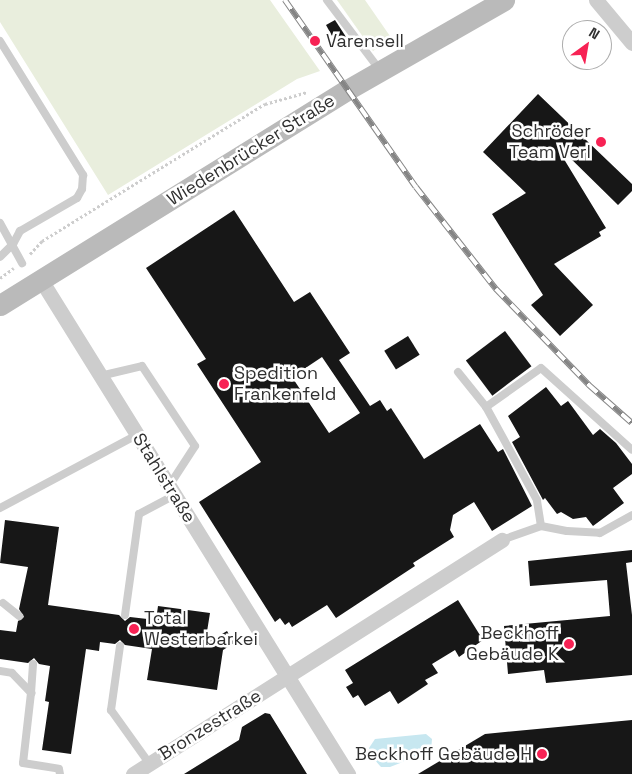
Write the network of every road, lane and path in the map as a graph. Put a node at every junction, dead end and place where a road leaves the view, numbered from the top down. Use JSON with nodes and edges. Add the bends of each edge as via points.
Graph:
{"nodes":[{"id":1,"x":327,"y":0,"type":"edge"},
{"id":2,"x":504,"y":0,"type":"edge"},
{"id":3,"x":596,"y":0,"type":"edge"},
{"id":4,"x":0,"y":41,"type":"edge"},
{"id":5,"x":632,"y":43,"type":"edge"},
{"id":6,"x":380,"y":71,"type":"junction"},
{"id":7,"x":310,"y":91,"type":"dead end"},
{"id":8,"x":0,"y":223,"type":"edge"},
{"id":9,"x":13,"y":244,"type":"junction"},
{"id":10,"x":0,"y":257,"type":"edge"},
{"id":11,"x":22,"y":263,"type":"joint"},
{"id":12,"x":41,"y":280,"type":"junction"},
{"id":13,"x":0,"y":305,"type":"edge"},
{"id":14,"x":458,"y":372,"type":"dead end"},
{"id":15,"x":100,"y":376,"type":"junction"},
{"id":16,"x":486,"y":407,"type":"junction"},
{"id":17,"x":137,"y":435,"type":"junction"},
{"id":18,"x":632,"y":450,"type":"edge"},
{"id":19,"x":171,"y":490,"type":"junction"},
{"id":20,"x":0,"y":508,"type":"edge"},
{"id":21,"x":632,"y":514,"type":"edge"},
{"id":22,"x":541,"y":526,"type":"junction"},
{"id":23,"x":502,"y":540,"type":"joint"},
{"id":24,"x":3,"y":603,"type":"dead end"},
{"id":25,"x":125,"y":615,"type":"dead end"},
{"id":26,"x":18,"y":616,"type":"dead end"},
{"id":27,"x":120,"y":646,"type":"dead end"},
{"id":28,"x":33,"y":664,"type":"dead end"},
{"id":29,"x":0,"y":671,"type":"edge"},
{"id":30,"x":287,"y":676,"type":"junction"},
{"id":31,"x":31,"y":692,"type":"junction"},
{"id":32,"x":149,"y":763,"type":"junction"},
{"id":33,"x":60,"y":774,"type":"edge"},
{"id":34,"x":133,"y":774,"type":"edge"},
{"id":35,"x":348,"y":774,"type":"edge"}],
"edges":[{"from":1,"to":6,"type":"lane"},
{"from":2,"to":6,"type":"main road","name":"Wiedenbrücker Straße"},
{"from":3,"to":5,"type":"street"},
{"from":4,"to":9,"type":"lane","via":[[83,175],[82,189],[77,198],[20,231]]},
{"from":6,"to":12,"type":"main road","name":"Wiedenbrücker Straße"},
{"from":7,"to":11,"type":"path","via":[[265,104],[42,241]]},
{"from":8,"to":9,"type":"lane"},
{"from":9,"to":10,"type":"lane"},
{"from":9,"to":11,"type":"lane"},
{"from":12,"to":13,"type":"main road","name":"Wiedenbrücker Straße"},
{"from":12,"to":15,"type":"street","name":"Stahlstraße"},
{"from":14,"to":16,"type":"lane"},
{"from":15,"to":17,"type":"street","name":"Stahlstraße"},
{"from":15,"to":19,"type":"lane","via":[[142,366],[195,446]]},
{"from":16,"to":18,"type":"lane","via":[[541,368]]},
{"from":16,"to":22,"type":"lane","via":[[537,500]]},
{"from":17,"to":19,"type":"street","name":"Stahlstraße"},
{"from":17,"to":20,"type":"lane"},
{"from":19,"to":25,"type":"lane","via":[[139,514]]},
{"from":19,"to":30,"type":"street","name":"Stahlstraße"},
{"from":21,"to":22,"type":"lane","via":[[600,533]]},
{"from":22,"to":23,"type":"lane"},
{"from":23,"to":30,"type":"street"},
{"from":24,"to":26,"type":"lane"},
{"from":27,"to":32,"type":"lane","via":[[111,710]]},
{"from":28,"to":31,"type":"lane"},
{"from":29,"to":31,"type":"lane","via":[[12,673]]},
{"from":30,"to":32,"type":"street","name":"Bronzestraße"},
{"from":30,"to":35,"type":"street","name":"Stahlstraße"},
{"from":31,"to":33,"type":"lane","via":[[23,763],[59,769]]},
{"from":32,"to":34,"type":"street","name":"Bronzestraße"}]}
